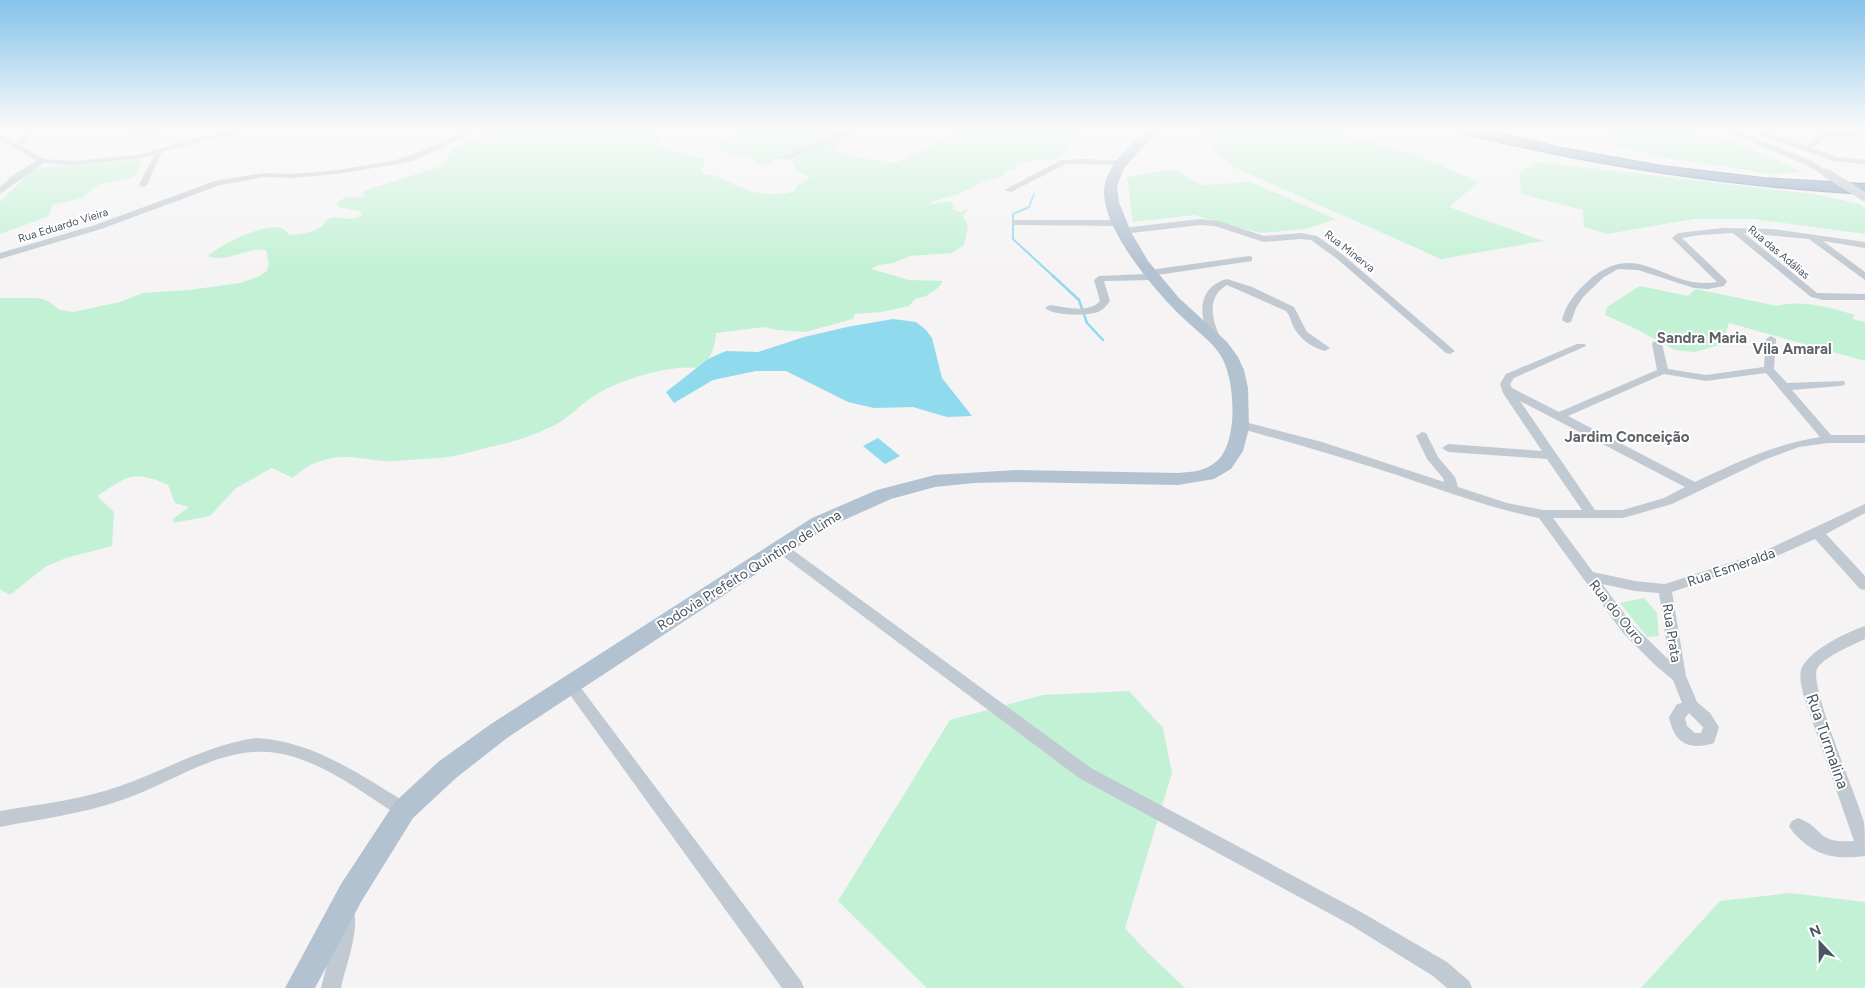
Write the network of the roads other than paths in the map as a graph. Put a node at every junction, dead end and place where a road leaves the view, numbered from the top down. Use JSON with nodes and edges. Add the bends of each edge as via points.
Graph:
{"nodes":[{"id":1,"x":20,"y":175,"type":"edge"},
{"id":2,"x":148,"y":175,"type":"edge"},
{"id":3,"x":263,"y":175,"type":"edge"},
{"id":4,"x":267,"y":175,"type":"edge"},
{"id":5,"x":302,"y":175,"type":"edge"},
{"id":6,"x":1038,"y":175,"type":"edge"},
{"id":7,"x":1114,"y":175,"type":"edge"},
{"id":8,"x":1701,"y":175,"type":"edge"},
{"id":9,"x":1731,"y":175,"type":"edge"},
{"id":10,"x":1829,"y":175,"type":"edge"},
{"id":11,"x":144,"y":185,"type":"dead end"},
{"id":12,"x":1865,"y":185,"type":"edge"},
{"id":13,"x":1865,"y":189,"type":"edge"},
{"id":14,"x":1008,"y":190,"type":"dead end"},
{"id":15,"x":0,"y":191,"type":"edge"},
{"id":16,"x":1865,"y":197,"type":"edge"},
{"id":17,"x":1014,"y":223,"type":"dead end"},
{"id":18,"x":1122,"y":227,"type":"junction"},
{"id":19,"x":1736,"y":231,"type":"junction"},
{"id":20,"x":1811,"y":237,"type":"junction"},
{"id":21,"x":1865,"y":245,"type":"edge"},
{"id":22,"x":0,"y":256,"type":"edge"},
{"id":23,"x":1249,"y":258,"type":"dead end"},
{"id":24,"x":1152,"y":275,"type":"junction"},
{"id":25,"x":1865,"y":277,"type":"edge"},
{"id":26,"x":1865,"y":297,"type":"edge"},
{"id":27,"x":1050,"y":308,"type":"dead end"},
{"id":28,"x":1567,"y":320,"type":"dead end"},
{"id":29,"x":1215,"y":337,"type":"junction"},
{"id":30,"x":1771,"y":339,"type":"dead end"},
{"id":31,"x":1657,"y":344,"type":"dead end"},
{"id":32,"x":1581,"y":346,"type":"dead end"},
{"id":33,"x":1325,"y":348,"type":"dead end"},
{"id":34,"x":1450,"y":351,"type":"dead end"},
{"id":35,"x":1770,"y":369,"type":"junction"},
{"id":36,"x":1663,"y":371,"type":"junction"},
{"id":37,"x":1840,"y":382,"type":"dead end"},
{"id":38,"x":1784,"y":387,"type":"junction"},
{"id":39,"x":1506,"y":388,"type":"junction"},
{"id":40,"x":1544,"y":408,"type":"junction"},
{"id":41,"x":1524,"y":414,"type":"junction"},
{"id":42,"x":1559,"y":416,"type":"junction"},
{"id":43,"x":1241,"y":425,"type":"junction"},
{"id":44,"x":1422,"y":436,"type":"dead end"},
{"id":45,"x":1828,"y":439,"type":"junction"},
{"id":46,"x":1865,"y":439,"type":"edge"},
{"id":47,"x":1448,"y":448,"type":"dead end"},
{"id":48,"x":1552,"y":455,"type":"junction"},
{"id":49,"x":1694,"y":487,"type":"junction"},
{"id":50,"x":1453,"y":491,"type":"junction"},
{"id":51,"x":1865,"y":508,"type":"edge"},
{"id":52,"x":1543,"y":514,"type":"junction"},
{"id":53,"x":1592,"y":515,"type":"junction"},
{"id":54,"x":1817,"y":533,"type":"junction"},
{"id":55,"x":781,"y":548,"type":"junction"},
{"id":56,"x":1588,"y":576,"type":"junction"},
{"id":57,"x":1865,"y":585,"type":"edge"},
{"id":58,"x":1665,"y":589,"type":"junction"},
{"id":59,"x":1865,"y":632,"type":"edge"},
{"id":60,"x":1680,"y":676,"type":"junction"},
{"id":61,"x":570,"y":684,"type":"junction"},
{"id":62,"x":1691,"y":706,"type":"dead end"},
{"id":63,"x":404,"y":810,"type":"junction"},
{"id":64,"x":0,"y":819,"type":"edge"},
{"id":65,"x":1798,"y":826,"type":"dead end"},
{"id":66,"x":1865,"y":848,"type":"edge"},
{"id":67,"x":351,"y":893,"type":"junction"},
{"id":68,"x":299,"y":988,"type":"edge"},
{"id":69,"x":331,"y":988,"type":"edge"},
{"id":70,"x":794,"y":988,"type":"edge"},
{"id":71,"x":1462,"y":988,"type":"edge"}],
"edges":[{"from":1,"to":15,"type":"street"},
{"from":2,"to":11,"type":"street"},
{"from":3,"to":22,"type":"street","name":"Rua Eduardo Vieira","via":[[218,183],[98,227]]},
{"from":4,"to":5,"type":"street","name":"Rua Eduardo Vieira"},
{"from":6,"to":14,"type":"street"},
{"from":7,"to":18,"type":"main road","name":"Rodovia Prefeito Quintino de Lima","via":[[1112,202]]},
{"from":8,"to":13,"type":"highway"},
{"from":9,"to":12,"type":"highway"},
{"from":10,"to":16,"type":"street","bridge":true},
{"from":17,"to":18,"type":"street","name":"Rua Minerva"},
{"from":18,"to":24,"type":"main road","name":"Rodovia Prefeito Quintino de Lima"},
{"from":18,"to":34,"type":"street","name":"Rua Minerva","via":[[1200,222],[1216,223],[1254,238],[1314,238]]},
{"from":19,"to":20,"type":"street"},
{"from":19,"to":26,"type":"street","name":"Rua das Adálias","via":[[1807,290],[1823,297]]},
{"from":19,"to":28,"type":"street","via":[[1685,234],[1677,238],[1722,280],[1721,284],[1701,286],[1644,269],[1624,265],[1611,268],[1574,299]]},
{"from":20,"to":21,"type":"street"},
{"from":20,"to":25,"type":"street"},
{"from":23,"to":24,"type":"street"},
{"from":24,"to":27,"type":"street","via":[[1100,278],[1105,301],[1093,310]]},
{"from":24,"to":29,"type":"main road","name":"Rodovia Prefeito Quintino de Lima","via":[[1175,302]]},
{"from":29,"to":33,"type":"street","via":[[1206,314],[1208,305],[1216,286],[1231,283],[1287,307],[1302,333]]},
{"from":29,"to":43,"type":"main road","name":"Rodovia Prefeito Quintino de Lima","via":[[1236,367]]},
{"from":30,"to":35,"type":"street"},
{"from":31,"to":36,"type":"street"},
{"from":32,"to":39,"type":"street","via":[[1510,376],[1506,380]]},
{"from":35,"to":36,"type":"street","via":[[1721,378]]},
{"from":35,"to":38,"type":"street"},
{"from":36,"to":42,"type":"street"},
{"from":37,"to":38,"type":"street"},
{"from":38,"to":45,"type":"street"},
{"from":39,"to":40,"type":"street"},
{"from":39,"to":41,"type":"street"},
{"from":40,"to":41,"type":"street"},
{"from":40,"to":42,"type":"street"},
{"from":41,"to":48,"type":"street"},
{"from":42,"to":49,"type":"street"},
{"from":43,"to":50,"type":"street","via":[[1318,444]]},
{"from":43,"to":55,"type":"main road","name":"Rodovia Prefeito Quintino de Lima","via":[[1231,456],[1225,465],[1212,473],[1158,480],[1015,477],[944,480],[911,486],[850,508]]},
{"from":44,"to":50,"type":"street","via":[[1433,458],[1450,477]]},
{"from":45,"to":46,"type":"street"},
{"from":45,"to":49,"type":"street","via":[[1797,444]]},
{"from":47,"to":48,"type":"street"},
{"from":48,"to":53,"type":"street"},
{"from":49,"to":53,"type":"street","via":[[1668,501],[1624,514]]},
{"from":50,"to":52,"type":"street"},
{"from":51,"to":54,"type":"street","name":"Rua Esmeralda"},
{"from":52,"to":53,"type":"street"},
{"from":52,"to":56,"type":"street","name":"Rua do Ouro"},
{"from":54,"to":57,"type":"street"},
{"from":54,"to":58,"type":"street","name":"Rua Esmeralda","via":[[1765,556]]},
{"from":55,"to":61,"type":"main road","name":"Rodovia Prefeito Quintino de Lima"},
{"from":55,"to":71,"type":"street","via":[[1085,773],[1354,918],[1440,969]]},
{"from":56,"to":58,"type":"street","name":"Rua Esmeralda"},
{"from":56,"to":60,"type":"street","name":"Rua do Ouro","via":[[1628,629]]},
{"from":58,"to":60,"type":"street","name":"Rua Prata"},
{"from":59,"to":66,"type":"street","name":"Rua Turmalina","via":[[1818,658],[1809,668],[1812,697]]},
{"from":60,"to":62,"type":"street"},
{"from":61,"to":63,"type":"main road","name":"Rodovia Prefeito Quintino de Lima","via":[[454,764]]},
{"from":61,"to":70,"type":"street"},
{"from":63,"to":64,"type":"street","via":[[308,754],[276,746],[248,746],[215,754],[118,794]]},
{"from":63,"to":67,"type":"main road","name":"Rodovia Prefeito Quintino de Lima"},
{"from":65,"to":66,"type":"street","via":[[1824,849]]},
{"from":67,"to":68,"type":"main road","name":"Rodovia Prefeito Quintino de Lima"},
{"from":67,"to":69,"type":"street"}]}
